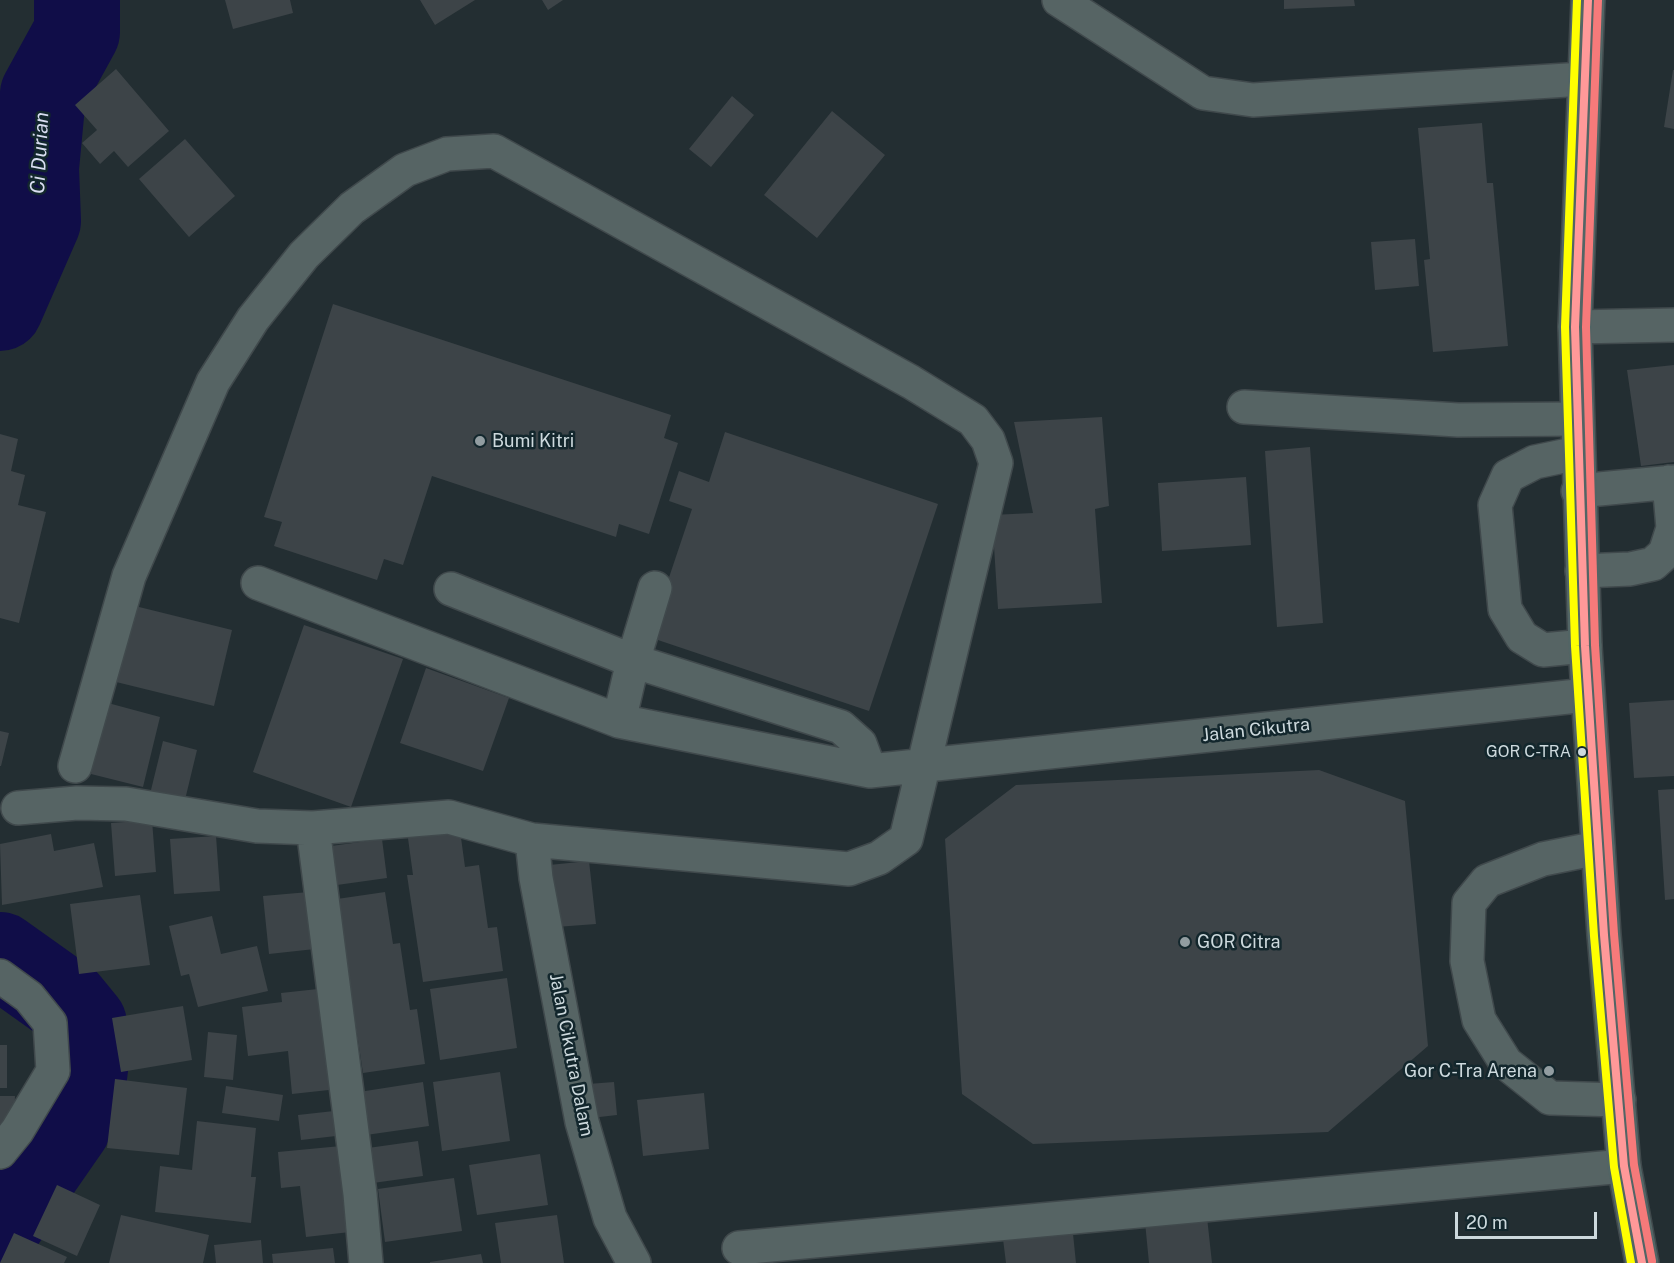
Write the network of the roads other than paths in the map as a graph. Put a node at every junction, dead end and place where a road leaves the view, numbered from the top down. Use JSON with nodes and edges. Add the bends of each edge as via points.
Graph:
{"nodes":[{"id":1,"x":1059,"y":0,"type":"edge"},
{"id":2,"x":1588,"y":0,"type":"edge"},
{"id":3,"x":1583,"y":79,"type":"junction"},
{"id":4,"x":1674,"y":325,"type":"edge"},
{"id":5,"x":1575,"y":327,"type":"junction"},
{"id":6,"x":1244,"y":407,"type":"dead end"},
{"id":7,"x":1576,"y":419,"type":"junction"},
{"id":8,"x":1578,"y":453,"type":"junction"},
{"id":9,"x":1672,"y":482,"type":"edge"},
{"id":10,"x":1578,"y":491,"type":"junction"},
{"id":11,"x":1582,"y":571,"type":"junction"},
{"id":12,"x":258,"y":583,"type":"dead end"},
{"id":13,"x":655,"y":588,"type":"dead end"},
{"id":14,"x":451,"y":589,"type":"dead end"},
{"id":15,"x":1585,"y":646,"type":"junction"},
{"id":16,"x":633,"y":661,"type":"junction"},
{"id":17,"x":1587,"y":695,"type":"junction"},
{"id":18,"x":619,"y":721,"type":"junction"},
{"id":19,"x":925,"y":764,"type":"junction"},
{"id":20,"x":75,"y":766,"type":"dead end"},
{"id":21,"x":870,"y":771,"type":"junction"},
{"id":22,"x":18,"y":808,"type":"dead end"},
{"id":23,"x":313,"y":828,"type":"junction"},
{"id":24,"x":532,"y":840,"type":"junction"},
{"id":25,"x":1598,"y":848,"type":"junction"},
{"id":26,"x":0,"y":976,"type":"edge"},
{"id":27,"x":1618,"y":1100,"type":"junction"},
{"id":28,"x":0,"y":1152,"type":"edge"},
{"id":29,"x":1624,"y":1166,"type":"junction"},
{"id":30,"x":740,"y":1248,"type":"dead end"},
{"id":31,"x":366,"y":1263,"type":"edge"},
{"id":32,"x":634,"y":1263,"type":"edge"},
{"id":33,"x":1642,"y":1263,"type":"edge"}],
"edges":[{"from":1,"to":3,"type":"street","via":[[1203,93],[1253,100]]},
{"from":2,"to":3,"type":"main road"},
{"from":3,"to":5,"type":"main road"},
{"from":4,"to":5,"type":"street"},
{"from":5,"to":7,"type":"main road"},
{"from":6,"to":7,"type":"street","via":[[1458,420]]},
{"from":7,"to":8,"type":"main road"},
{"from":8,"to":10,"type":"main road"},
{"from":8,"to":15,"type":"street","via":[[1535,462],[1508,476],[1495,505],[1504,609],[1521,636],[1543,650]]},
{"from":9,"to":10,"type":"street"},
{"from":9,"to":11,"type":"street","via":[[1673,528],[1665,553],[1653,564],[1630,569]]},
{"from":10,"to":11,"type":"main road"},
{"from":11,"to":15,"type":"main road"},
{"from":12,"to":18,"type":"street","name":"Jalan Cikutra"},
{"from":13,"to":16,"type":"street"},
{"from":14,"to":16,"type":"street"},
{"from":15,"to":17,"type":"main road"},
{"from":16,"to":18,"type":"street"},
{"from":16,"to":21,"type":"street","via":[[841,727],[860,744]]},
{"from":17,"to":19,"type":"street","name":"Jalan Cikutra"},
{"from":17,"to":25,"type":"main road"},
{"from":18,"to":21,"type":"street","name":"Jalan Cikutra"},
{"from":19,"to":20,"type":"street","via":[[996,463],[988,440],[973,420],[911,382],[494,152],[447,154],[405,170],[344,216],[304,255],[253,319],[213,382],[129,576]]},
{"from":19,"to":21,"type":"street","name":"Jalan Cikutra"},
{"from":19,"to":24,"type":"street","via":[[906,839],[879,858],[849,869]]},
{"from":22,"to":23,"type":"street","via":[[126,804],[257,826]]},
{"from":23,"to":24,"type":"street","via":[[449,817]]},
{"from":23,"to":31,"type":"street"},
{"from":24,"to":32,"type":"street","name":"Jalan Cikutra Dalam","via":[[582,1122],[610,1218]]},
{"from":25,"to":27,"type":"main road"},
{"from":25,"to":27,"type":"street","via":[[1543,859],[1487,881],[1469,903],[1467,961],[1479,1020],[1506,1063],[1550,1098]]},
{"from":26,"to":28,"type":"street","via":[[29,997],[50,1023],[53,1071]]},
{"from":27,"to":29,"type":"main road"},
{"from":29,"to":30,"type":"street"},
{"from":29,"to":33,"type":"main road"}]}
